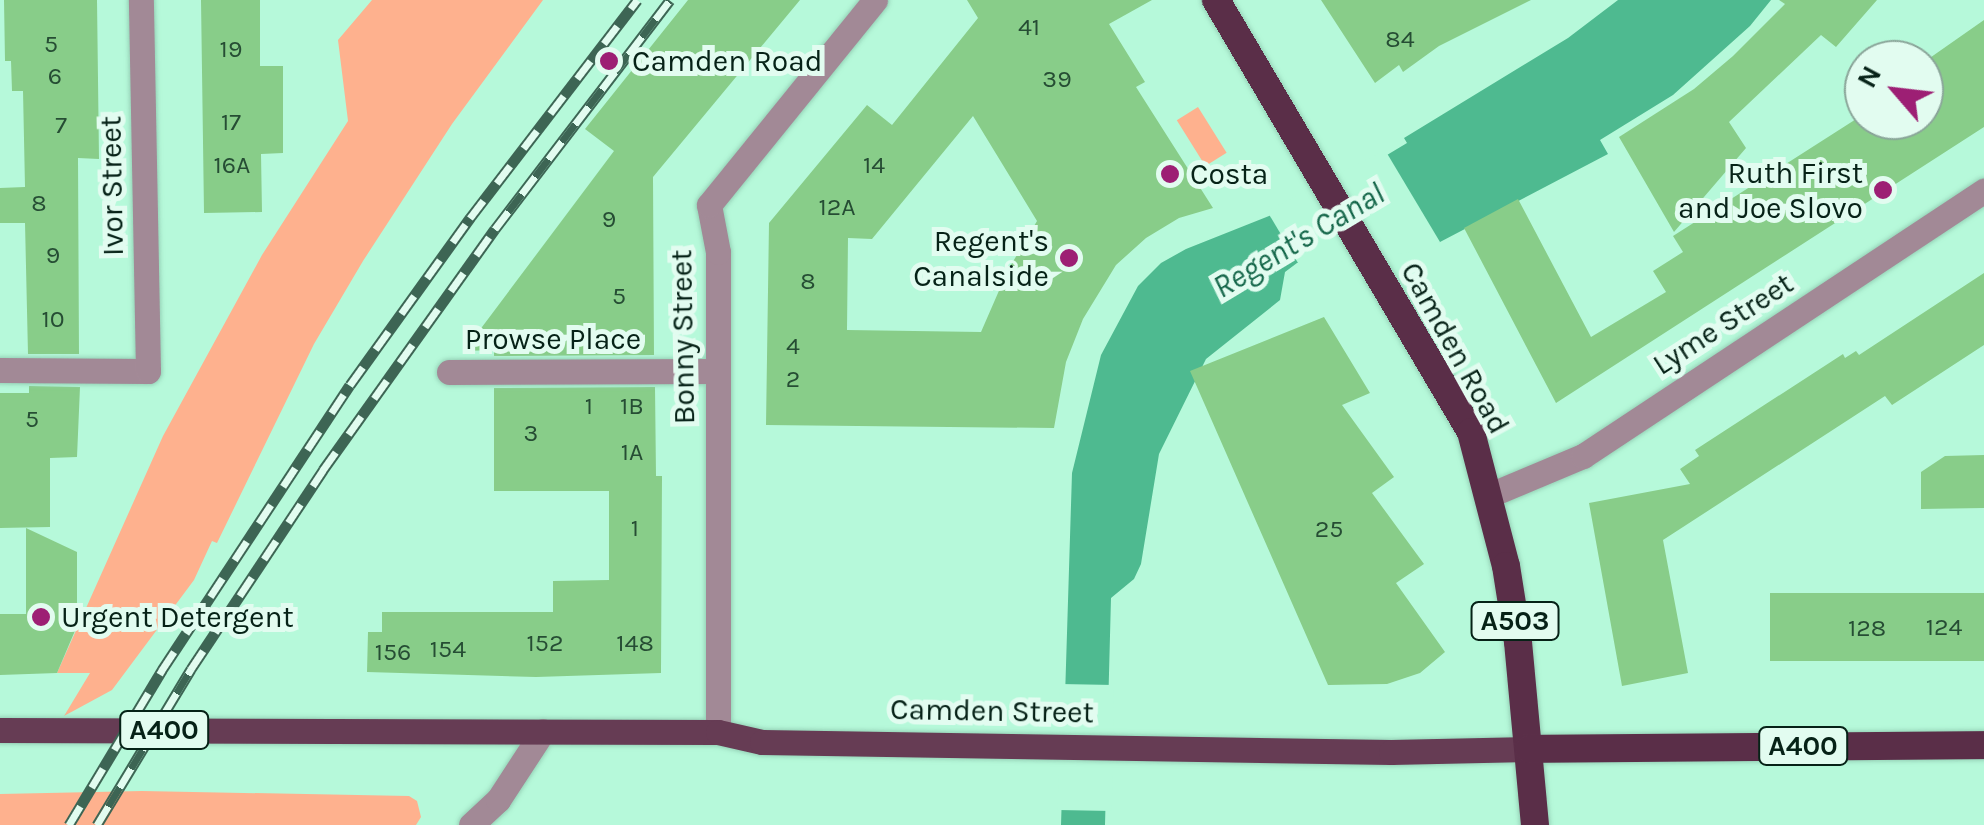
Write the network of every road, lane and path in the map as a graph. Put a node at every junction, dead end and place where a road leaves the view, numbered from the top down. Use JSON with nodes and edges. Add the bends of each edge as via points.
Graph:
{"nodes":[{"id":1,"x":141,"y":0,"type":"edge"},
{"id":2,"x":875,"y":0,"type":"edge"},
{"id":3,"x":1216,"y":0,"type":"edge"},
{"id":4,"x":1984,"y":191,"type":"edge"},
{"id":5,"x":0,"y":370,"type":"edge"},
{"id":6,"x":449,"y":372,"type":"dead end"},
{"id":7,"x":716,"y":372,"type":"junction"},
{"id":8,"x":1490,"y":495,"type":"junction"},
{"id":9,"x":0,"y":730,"type":"edge"},
{"id":10,"x":543,"y":731,"type":"junction"},
{"id":11,"x":718,"y":732,"type":"junction"},
{"id":12,"x":1984,"y":745,"type":"edge"},
{"id":13,"x":1528,"y":749,"type":"junction"},
{"id":14,"x":480,"y":818,"type":"edge"},
{"id":15,"x":1535,"y":825,"type":"edge"}],
"edges":[{"from":1,"to":5,"type":"street","name":"Ivor Street","via":[[148,370]]},
{"from":2,"to":7,"type":"street","name":"Bonny Street","via":[[710,205],[718,252]]},
{"from":3,"to":8,"type":"highway","name":"Camden Road","number":"A503","via":[[1471,432]]},
{"from":4,"to":8,"type":"street","name":"Lyme Street","via":[[1583,456]]},
{"from":6,"to":7,"type":"street","name":"Prowse Place"},
{"from":7,"to":11,"type":"street","name":"Bonny Street"},
{"from":8,"to":13,"type":"highway","name":"Camden Road","number":"A503","via":[[1518,642]]},
{"from":9,"to":10,"type":"main road","name":"Camden Street","number":"A400"},
{"from":10,"to":11,"type":"main road","name":"Camden Street","number":"A400"},
{"from":10,"to":14,"type":"street"},
{"from":11,"to":13,"type":"main road","name":"Camden Street","number":"A400","via":[[762,742]]},
{"from":12,"to":13,"type":"highway","name":"Camden Street","number":"A400"},
{"from":13,"to":15,"type":"highway","name":"Camden Road","number":"A503"}]}
